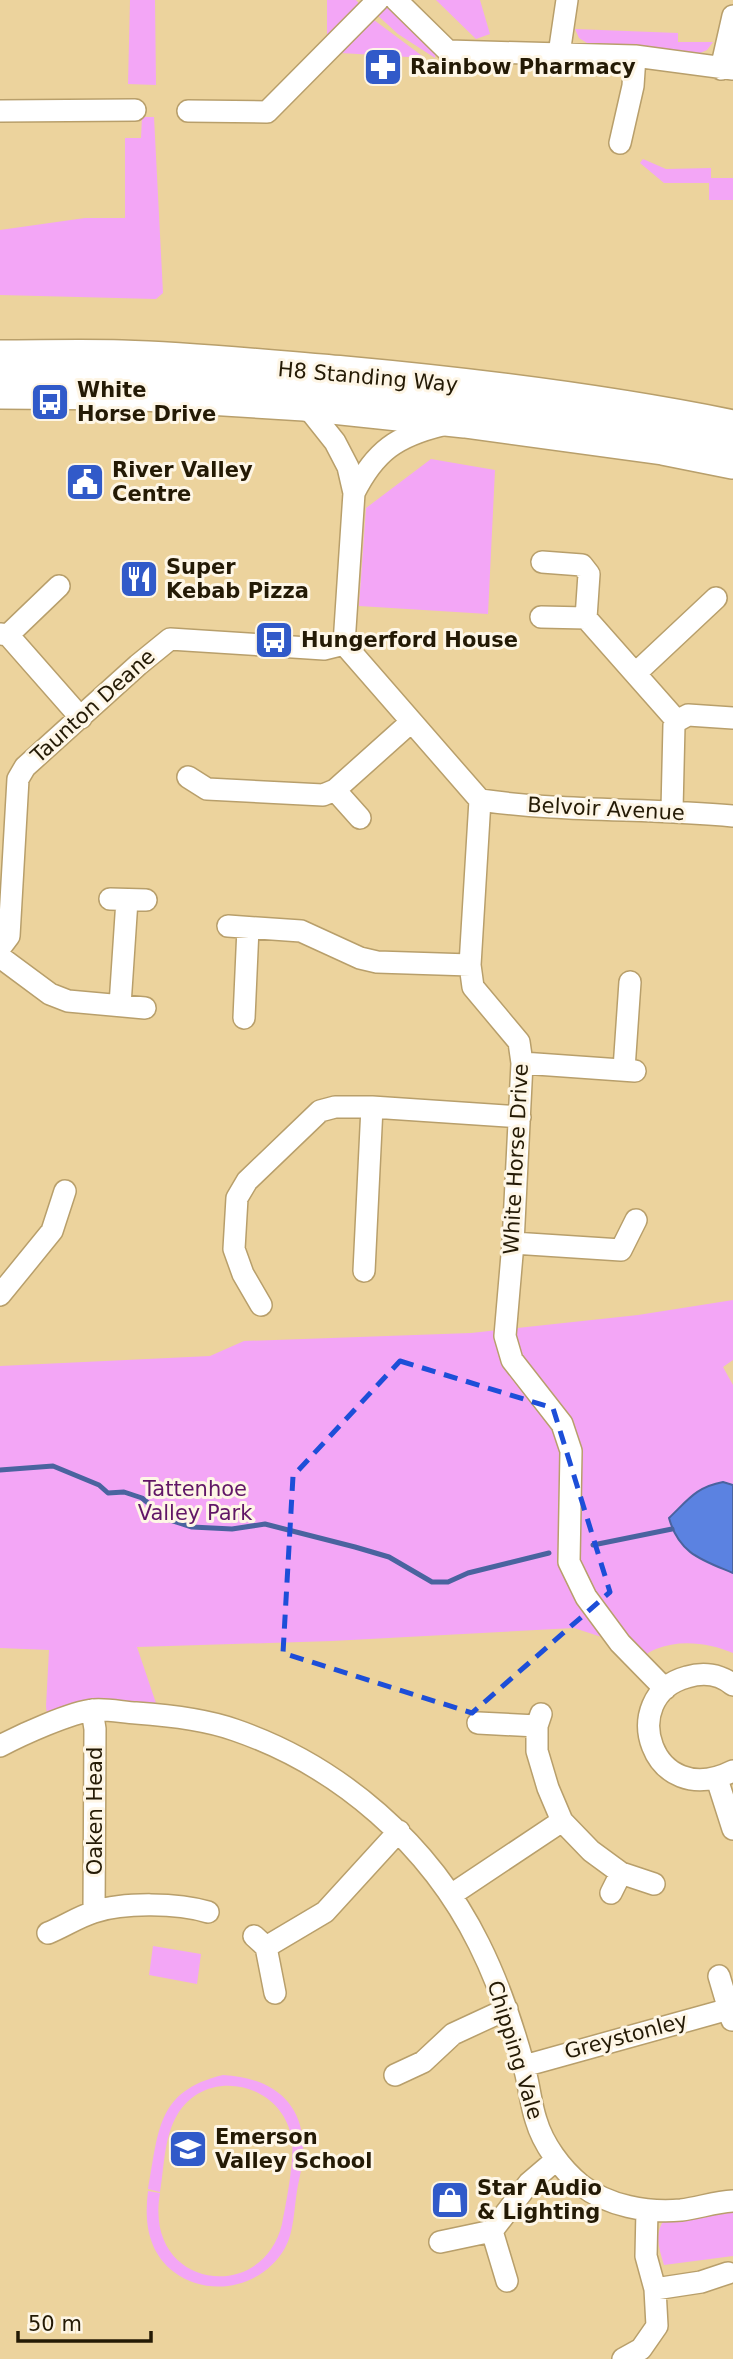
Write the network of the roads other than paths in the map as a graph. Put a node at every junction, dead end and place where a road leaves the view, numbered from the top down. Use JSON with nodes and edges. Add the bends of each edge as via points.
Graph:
{"nodes":[{"id":1,"x":378,"y":0,"type":"edge"},
{"id":2,"x":396,"y":0,"type":"edge"},
{"id":3,"x":567,"y":0,"type":"edge"},
{"id":4,"x":733,"y":16,"type":"edge"},
{"id":5,"x":559,"y":54,"type":"junction"},
{"id":6,"x":635,"y":56,"type":"junction"},
{"id":7,"x":727,"y":69,"type":"edge"},
{"id":8,"x":0,"y":111,"type":"edge"},
{"id":9,"x":135,"y":111,"type":"dead end"},
{"id":10,"x":188,"y":111,"type":"dead end"},
{"id":11,"x":620,"y":143,"type":"dead end"},
{"id":12,"x":0,"y":358,"type":"edge"},
{"id":13,"x":125,"y":375,"type":"junction"},
{"id":14,"x":210,"y":379,"type":"junction"},
{"id":15,"x":0,"y":391,"type":"edge"},
{"id":16,"x":304,"y":403,"type":"junction"},
{"id":17,"x":465,"y":420,"type":"junction"},
{"id":18,"x":733,"y":428,"type":"edge"},
{"id":19,"x":733,"y":461,"type":"edge"},
{"id":20,"x":354,"y":493,"type":"junction"},
{"id":21,"x":542,"y":562,"type":"dead end"},
{"id":22,"x":60,"y":586,"type":"dead end"},
{"id":23,"x":716,"y":598,"type":"dead end"},
{"id":24,"x":541,"y":617,"type":"dead end"},
{"id":25,"x":586,"y":618,"type":"junction"},
{"id":26,"x":4,"y":635,"type":"edge"},
{"id":27,"x":344,"y":643,"type":"junction"},
{"id":28,"x":636,"y":673,"type":"junction"},
{"id":29,"x":80,"y":718,"type":"junction"},
{"id":30,"x":733,"y":718,"type":"edge"},
{"id":31,"x":677,"y":721,"type":"junction"},
{"id":32,"x":411,"y":723,"type":"junction"},
{"id":33,"x":188,"y":778,"type":"dead end"},
{"id":34,"x":335,"y":790,"type":"junction"},
{"id":35,"x":480,"y":800,"type":"junction"},
{"id":36,"x":672,"y":810,"type":"junction"},
{"id":37,"x":733,"y":816,"type":"edge"},
{"id":38,"x":360,"y":818,"type":"dead end"},
{"id":39,"x":7,"y":862,"type":"edge"},
{"id":40,"x":128,"y":900,"type":"dead end"},
{"id":41,"x":0,"y":948,"type":"edge"},
{"id":42,"x":0,"y":957,"type":"edge"},
{"id":43,"x":470,"y":965,"type":"junction"},
{"id":44,"x":630,"y":982,"type":"dead end"},
{"id":45,"x":120,"y":1005,"type":"junction"},
{"id":46,"x":145,"y":1008,"type":"dead end"},
{"id":47,"x":243,"y":1019,"type":"dead end"},
{"id":48,"x":522,"y":1063,"type":"junction"},
{"id":49,"x":372,"y":1107,"type":"junction"},
{"id":50,"x":520,"y":1117,"type":"junction"},
{"id":51,"x":65,"y":1191,"type":"dead end"},
{"id":52,"x":636,"y":1220,"type":"dead end"},
{"id":53,"x":513,"y":1243,"type":"junction"},
{"id":54,"x":363,"y":1271,"type":"dead end"},
{"id":55,"x":0,"y":1295,"type":"edge"},
{"id":56,"x":261,"y":1305,"type":"dead end"},
{"id":57,"x":733,"y":1685,"type":"edge"},
{"id":58,"x":665,"y":1689,"type":"junction"},
{"id":59,"x":92,"y":1710,"type":"junction"},
{"id":60,"x":478,"y":1723,"type":"dead end"},
{"id":61,"x":0,"y":1746,"type":"edge"},
{"id":62,"x":725,"y":1775,"type":"edge"},
{"id":63,"x":562,"y":1821,"type":"junction"},
{"id":64,"x":733,"y":1829,"type":"edge"},
{"id":65,"x":399,"y":1831,"type":"junction"},
{"id":66,"x":621,"y":1873,"type":"junction"},
{"id":67,"x":654,"y":1884,"type":"dead end"},
{"id":68,"x":611,"y":1893,"type":"dead end"},
{"id":69,"x":451,"y":1895,"type":"junction"},
{"id":70,"x":94,"y":1912,"type":"junction"},
{"id":71,"x":198,"y":1913,"type":"dead end"},
{"id":72,"x":48,"y":1933,"type":"dead end"},
{"id":73,"x":719,"y":1976,"type":"dead end"},
{"id":74,"x":275,"y":1993,"type":"dead end"},
{"id":75,"x":507,"y":2009,"type":"junction"},
{"id":76,"x":731,"y":2015,"type":"edge"},
{"id":77,"x":524,"y":2066,"type":"junction"},
{"id":78,"x":395,"y":2075,"type":"dead end"},
{"id":79,"x":556,"y":2160,"type":"junction"},
{"id":80,"x":733,"y":2200,"type":"edge"},
{"id":81,"x":647,"y":2210,"type":"junction"},
{"id":82,"x":492,"y":2231,"type":"junction"},
{"id":83,"x":440,"y":2242,"type":"dead end"},
{"id":84,"x":728,"y":2273,"type":"dead end"},
{"id":85,"x":507,"y":2281,"type":"dead end"},
{"id":86,"x":655,"y":2289,"type":"junction"},
{"id":87,"x":623,"y":2359,"type":"edge"}],
"edges":[{"from":1,"to":10,"type":"street","via":[[267,112]]},
{"from":2,"to":5,"type":"street","via":[[448,51]]},
{"from":3,"to":5,"type":"street"},
{"from":4,"to":7,"type":"street"},
{"from":5,"to":6,"type":"street"},
{"from":6,"to":7,"type":"street"},
{"from":6,"to":11,"type":"street"},
{"from":8,"to":9,"type":"street"},
{"from":12,"to":13,"type":"highway","name":"H8 Standing Way"},
{"from":13,"to":14,"type":"highway","name":"H8 Standing Way"},
{"from":13,"to":15,"type":"highway","name":"H8 Standing Way"},
{"from":14,"to":16,"type":"highway","name":"H8 Standing Way"},
{"from":14,"to":18,"type":"highway","name":"H8 Standing Way","via":[[492,389]]},
{"from":16,"to":17,"type":"highway","name":"H8 Standing Way"},
{"from":16,"to":20,"type":"street","via":[[335,442]]},
{"from":17,"to":19,"type":"highway","name":"H8 Standing Way"},
{"from":17,"to":20,"type":"street","via":[[397,440],[365,471]]},
{"from":20,"to":27,"type":"street"},
{"from":21,"to":25,"type":"street","via":[[582,565],[589,574]]},
{"from":22,"to":26,"type":"street"},
{"from":23,"to":28,"type":"street"},
{"from":24,"to":25,"type":"street"},
{"from":25,"to":28,"type":"street"},
{"from":26,"to":29,"type":"street"},
{"from":27,"to":29,"type":"street","name":"Taunton Deane","via":[[324,649],[170,639]]},
{"from":27,"to":32,"type":"street"},
{"from":28,"to":31,"type":"street"},
{"from":29,"to":39,"type":"street","name":"Taunton Deane","via":[[25,767],[18,779]]},
{"from":30,"to":31,"type":"street","via":[[688,715]]},
{"from":31,"to":36,"type":"street"},
{"from":32,"to":34,"type":"street"},
{"from":32,"to":35,"type":"street"},
{"from":33,"to":34,"type":"street","via":[[207,789],[323,795]]},
{"from":34,"to":38,"type":"street"},
{"from":35,"to":36,"type":"street","name":"Belvoir Avenue"},
{"from":35,"to":43,"type":"street","name":"White Horse Drive"},
{"from":36,"to":37,"type":"street","name":"Belvoir Avenue"},
{"from":39,"to":41,"type":"street","name":"Taunton Deane","via":[[9,936]]},
{"from":40,"to":45,"type":"street"},
{"from":42,"to":45,"type":"street","via":[[50,994],[68,1001]]},
{"from":43,"to":47,"type":"street","via":[[377,962],[301,931],[238,927]]},
{"from":43,"to":48,"type":"street","name":"White Horse Drive","via":[[473,987],[519,1042]]},
{"from":44,"to":48,"type":"street","via":[[630,1070]]},
{"from":45,"to":46,"type":"street"},
{"from":48,"to":50,"type":"street","name":"White Horse Drive"},
{"from":49,"to":50,"type":"street"},
{"from":49,"to":54,"type":"street"},
{"from":49,"to":56,"type":"street","via":[[320,1111],[247,1181],[237,1198],[234,1249]]},
{"from":50,"to":53,"type":"street","name":"White Horse Drive"},
{"from":51,"to":55,"type":"street","via":[[52,1231]]},
{"from":52,"to":53,"type":"street","via":[[621,1250]]},
{"from":53,"to":58,"type":"street","name":"White Horse Drive","via":[[505,1336],[512,1360],[562,1423],[571,1451],[569,1562],[586,1597],[613,1634]]},
{"from":57,"to":58,"type":"street","via":[[713,1675],[696,1674]]},
{"from":58,"to":62,"type":"street","via":[[649,1720],[655,1754],[682,1777],[699,1781]]},
{"from":59,"to":61,"type":"street","name":"Chipping Vale"},
{"from":59,"to":65,"type":"street","name":"Chipping Vale","via":[[160,1715],[233,1729],[293,1755],[348,1788]]},
{"from":59,"to":70,"type":"street","name":"Oaken Head"},
{"from":60,"to":63,"type":"street","via":[[539,1720],[537,1751]]},
{"from":62,"to":64,"type":"street"},
{"from":63,"to":66,"type":"street","via":[[590,1851]]},
{"from":63,"to":69,"type":"street"},
{"from":65,"to":69,"type":"street","name":"Chipping Vale"},
{"from":65,"to":74,"type":"street","via":[[325,1912],[260,1941]]},
{"from":66,"to":67,"type":"street"},
{"from":66,"to":68,"type":"street"},
{"from":69,"to":75,"type":"street","name":"Chipping Vale","via":[[479,1944]]},
{"from":70,"to":71,"type":"street","via":[[161,1905]]},
{"from":70,"to":72,"type":"street"},
{"from":73,"to":76,"type":"street","name":"Greystonley"},
{"from":75,"to":77,"type":"street","name":"Chipping Vale"},
{"from":75,"to":78,"type":"street","via":[[453,2034],[423,2062]]},
{"from":76,"to":77,"type":"street","name":"Greystonley"},
{"from":77,"to":79,"type":"street","name":"Chipping Vale","via":[[536,2122]]},
{"from":79,"to":81,"type":"street","name":"Chipping Vale","via":[[580,2184],[606,2200]]},
{"from":79,"to":82,"type":"street","via":[[529,2183]]},
{"from":80,"to":81,"type":"street","name":"Chipping Vale","via":[[681,2210]]},
{"from":81,"to":86,"type":"street","via":[[646,2256]]},
{"from":82,"to":83,"type":"street"},
{"from":82,"to":85,"type":"street"},
{"from":84,"to":86,"type":"street"},
{"from":86,"to":87,"type":"street","via":[[657,2326],[640,2349]]}]}
